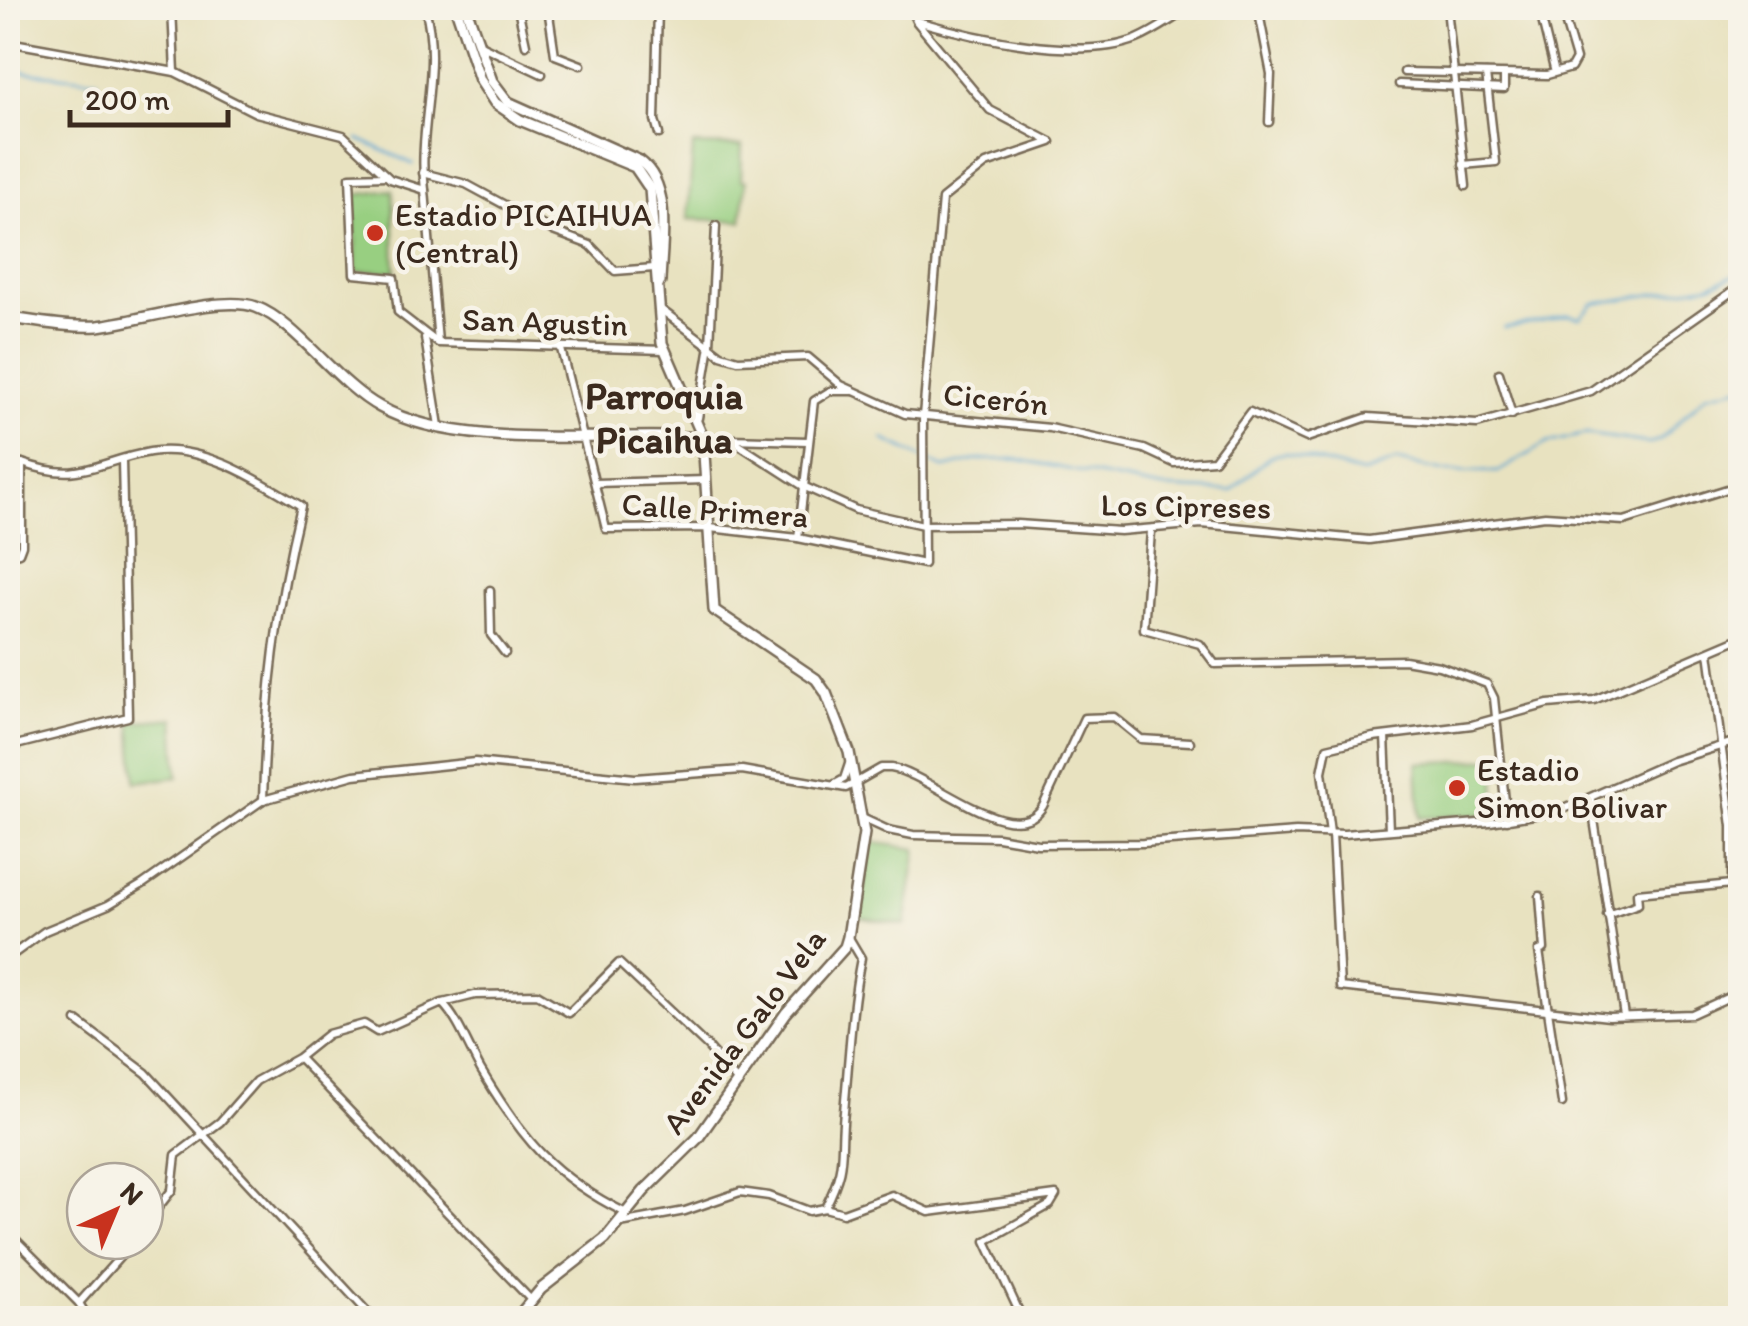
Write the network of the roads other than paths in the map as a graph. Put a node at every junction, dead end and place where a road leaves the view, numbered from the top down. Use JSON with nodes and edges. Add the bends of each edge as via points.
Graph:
{"nodes":[{"id":1,"x":172,"y":8,"type":"edge"},
{"id":2,"x":425,"y":8,"type":"edge"},
{"id":3,"x":456,"y":8,"type":"edge"},
{"id":4,"x":466,"y":8,"type":"edge"},
{"id":5,"x":518,"y":8,"type":"edge"},
{"id":6,"x":548,"y":8,"type":"edge"},
{"id":7,"x":658,"y":8,"type":"edge"},
{"id":8,"x":910,"y":8,"type":"edge"},
{"id":9,"x":1190,"y":8,"type":"edge"},
{"id":10,"x":1258,"y":8,"type":"edge"},
{"id":11,"x":1447,"y":8,"type":"edge"},
{"id":12,"x":1539,"y":8,"type":"edge"},
{"id":13,"x":1560,"y":8,"type":"edge"},
{"id":14,"x":916,"y":20,"type":"junction"},
{"id":15,"x":8,"y":42,"type":"edge"},
{"id":16,"x":476,"y":43,"type":"junction"},
{"id":17,"x":526,"y":45,"type":"dead end"},
{"id":18,"x":581,"y":65,"type":"dead end"},
{"id":19,"x":1554,"y":70,"type":"junction"},
{"id":20,"x":175,"y":72,"type":"junction"},
{"id":21,"x":1404,"y":72,"type":"dead end"},
{"id":22,"x":1456,"y":72,"type":"junction"},
{"id":23,"x":542,"y":74,"type":"dead end"},
{"id":24,"x":1486,"y":74,"type":"junction"},
{"id":25,"x":1504,"y":74,"type":"junction"},
{"id":26,"x":1399,"y":84,"type":"dead end"},
{"id":27,"x":1457,"y":85,"type":"junction"},
{"id":28,"x":1488,"y":88,"type":"junction"},
{"id":29,"x":1269,"y":122,"type":"dead end"},
{"id":30,"x":659,"y":134,"type":"dead end"},
{"id":31,"x":1462,"y":165,"type":"junction"},
{"id":32,"x":423,"y":173,"type":"junction"},
{"id":33,"x":386,"y":176,"type":"junction"},
{"id":34,"x":1466,"y":186,"type":"dead end"},
{"id":35,"x":425,"y":190,"type":"junction"},
{"id":36,"x":716,"y":226,"type":"dead end"},
{"id":37,"x":654,"y":268,"type":"junction"},
{"id":38,"x":1740,"y":286,"type":"edge"},
{"id":39,"x":657,"y":303,"type":"junction"},
{"id":40,"x":8,"y":318,"type":"edge"},
{"id":41,"x":425,"y":337,"type":"junction"},
{"id":42,"x":438,"y":343,"type":"junction"},
{"id":43,"x":710,"y":345,"type":"junction"},
{"id":44,"x":561,"y":349,"type":"junction"},
{"id":45,"x":664,"y":350,"type":"junction"},
{"id":46,"x":1499,"y":373,"type":"dead end"},
{"id":47,"x":854,"y":390,"type":"junction"},
{"id":48,"x":1512,"y":414,"type":"junction"},
{"id":49,"x":923,"y":416,"type":"junction"},
{"id":50,"x":698,"y":418,"type":"junction"},
{"id":51,"x":440,"y":426,"type":"junction"},
{"id":52,"x":581,"y":437,"type":"junction"},
{"id":53,"x":702,"y":438,"type":"junction"},
{"id":54,"x":730,"y":439,"type":"junction"},
{"id":55,"x":808,"y":441,"type":"junction"},
{"id":56,"x":122,"y":462,"type":"junction"},
{"id":57,"x":22,"y":463,"type":"junction"},
{"id":58,"x":8,"y":464,"type":"edge"},
{"id":59,"x":706,"y":480,"type":"junction"},
{"id":60,"x":595,"y":483,"type":"junction"},
{"id":61,"x":1740,"y":485,"type":"edge"},
{"id":62,"x":802,"y":486,"type":"junction"},
{"id":63,"x":923,"y":525,"type":"junction"},
{"id":64,"x":710,"y":528,"type":"junction"},
{"id":65,"x":1151,"y":531,"type":"junction"},
{"id":66,"x":798,"y":538,"type":"junction"},
{"id":67,"x":8,"y":556,"type":"edge"},
{"id":68,"x":490,"y":590,"type":"dead end"},
{"id":69,"x":1740,"y":638,"type":"edge"},
{"id":70,"x":1709,"y":652,"type":"junction"},
{"id":71,"x":505,"y":653,"type":"dead end"},
{"id":72,"x":1497,"y":719,"type":"junction"},
{"id":73,"x":1384,"y":736,"type":"junction"},
{"id":74,"x":1740,"y":740,"type":"edge"},
{"id":75,"x":1190,"y":742,"type":"dead end"},
{"id":76,"x":1720,"y":744,"type":"junction"},
{"id":77,"x":8,"y":747,"type":"edge"},
{"id":78,"x":849,"y":752,"type":"junction"},
{"id":79,"x":856,"y":781,"type":"junction"},
{"id":80,"x":833,"y":784,"type":"junction"},
{"id":81,"x":262,"y":800,"type":"junction"},
{"id":82,"x":1591,"y":800,"type":"junction"},
{"id":83,"x":862,"y":818,"type":"junction"},
{"id":84,"x":1507,"y":820,"type":"junction"},
{"id":85,"x":1388,"y":830,"type":"junction"},
{"id":86,"x":1331,"y":833,"type":"junction"},
{"id":87,"x":1732,"y":884,"type":"junction"},
{"id":88,"x":1540,"y":896,"type":"dead end"},
{"id":89,"x":1606,"y":915,"type":"junction"},
{"id":90,"x":848,"y":936,"type":"junction"},
{"id":91,"x":8,"y":958,"type":"edge"},
{"id":92,"x":1740,"y":958,"type":"edge"},
{"id":93,"x":1740,"y":992,"type":"edge"},
{"id":94,"x":442,"y":1003,"type":"junction"},
{"id":95,"x":1546,"y":1010,"type":"junction"},
{"id":96,"x":1624,"y":1016,"type":"junction"},
{"id":97,"x":76,"y":1021,"type":"dead end"},
{"id":98,"x":298,"y":1058,"type":"junction"},
{"id":99,"x":738,"y":1082,"type":"junction"},
{"id":100,"x":1562,"y":1103,"type":"dead end"},
{"id":101,"x":202,"y":1134,"type":"junction"},
{"id":102,"x":165,"y":1199,"type":"edge"},
{"id":103,"x":825,"y":1208,"type":"junction"},
{"id":104,"x":626,"y":1213,"type":"junction"},
{"id":105,"x":618,"y":1223,"type":"junction"},
{"id":106,"x":8,"y":1232,"type":"edge"},
{"id":107,"x":116,"y":1261,"type":"edge"},
{"id":108,"x":531,"y":1300,"type":"junction"},
{"id":109,"x":79,"y":1303,"type":"junction"},
{"id":110,"x":88,"y":1318,"type":"edge"},
{"id":111,"x":373,"y":1318,"type":"edge"},
{"id":112,"x":517,"y":1318,"type":"edge"},
{"id":113,"x":1022,"y":1318,"type":"edge"}],
"edges":[{"from":1,"to":20,"type":"street"},
{"from":2,"to":32,"type":"street","via":[[432,44]]},
{"from":3,"to":37,"type":"main road","name":"Avenida Galo Vela","via":[[480,80],[495,103],[520,120],[635,167],[644,178],[652,202]]},
{"from":4,"to":16,"type":"main road","name":"Avenida Galo Vela"},
{"from":5,"to":17,"type":"street"},
{"from":6,"to":18,"type":"street","via":[[555,55]]},
{"from":7,"to":30,"type":"street"},
{"from":8,"to":14,"type":"street"},
{"from":9,"to":14,"type":"street","via":[[1134,40],[1095,45],[1006,44]]},
{"from":10,"to":29,"type":"street","via":[[1271,74]]},
{"from":11,"to":22,"type":"street"},
{"from":12,"to":19,"type":"street"},
{"from":13,"to":19,"type":"street","via":[[1576,63]]},
{"from":14,"to":49,"type":"street","via":[[990,110],[1048,144],[986,164],[942,199]]},
{"from":15,"to":20,"type":"street"},
{"from":16,"to":23,"type":"street"},
{"from":16,"to":39,"type":"main road","name":"Avenida Galo Vela","via":[[495,87],[512,105],[650,170],[661,206]]},
{"from":19,"to":25,"type":"street"},
{"from":20,"to":33,"type":"street","via":[[256,114],[348,137]]},
{"from":21,"to":22,"type":"street"},
{"from":22,"to":24,"type":"street"},
{"from":22,"to":27,"type":"street"},
{"from":24,"to":25,"type":"street"},
{"from":24,"to":28,"type":"street"},
{"from":25,"to":28,"type":"street","via":[[1506,88]]},
{"from":26,"to":27,"type":"street"},
{"from":27,"to":28,"type":"street"},
{"from":27,"to":31,"type":"street"},
{"from":28,"to":31,"type":"street","via":[[1496,162]]},
{"from":31,"to":34,"type":"street"},
{"from":32,"to":35,"type":"street"},
{"from":32,"to":37,"type":"street","via":[[466,184],[590,245],[615,271]]},
{"from":33,"to":35,"type":"street"},
{"from":33,"to":41,"type":"street","via":[[350,176],[354,274],[392,277],[398,312]]},
{"from":35,"to":42,"type":"street"},
{"from":36,"to":43,"type":"street"},
{"from":37,"to":39,"type":"main road","name":"Avenida Galo Vela"},
{"from":38,"to":48,"type":"street","via":[[1598,388]]},
{"from":39,"to":43,"type":"street","name":"Cicerón"},
{"from":39,"to":45,"type":"main road","name":"Avenida Galo Vela"},
{"from":40,"to":51,"type":"main road","via":[[97,326],[167,312],[256,307],[349,388],[384,410]]},
{"from":41,"to":42,"type":"street","name":"San Agustin"},
{"from":41,"to":51,"type":"street"},
{"from":42,"to":44,"type":"street","name":"San Agustin"},
{"from":43,"to":47,"type":"street","name":"Cicerón","via":[[738,360],[808,358]]},
{"from":43,"to":50,"type":"street"},
{"from":44,"to":45,"type":"street","name":"San Agustin"},
{"from":44,"to":52,"type":"street"},
{"from":45,"to":50,"type":"main road","name":"Avenida Galo Vela"},
{"from":46,"to":48,"type":"street"},
{"from":47,"to":49,"type":"street","name":"Cicerón"},
{"from":47,"to":55,"type":"street","via":[[830,391],[814,402]]},
{"from":48,"to":49,"type":"street","name":"Cicerón","via":[[1460,425],[1368,417],[1307,438],[1250,412],[1214,460],[1174,463],[1144,448],[1050,428]]},
{"from":49,"to":63,"type":"street"},
{"from":50,"to":53,"type":"main road","name":"Avenida Galo Vela"},
{"from":51,"to":52,"type":"main road"},
{"from":52,"to":53,"type":"main road"},
{"from":52,"to":60,"type":"street"},
{"from":53,"to":54,"type":"street"},
{"from":53,"to":59,"type":"main road","name":"Avenida Galo Vela"},
{"from":54,"to":55,"type":"street"},
{"from":54,"to":62,"type":"street","name":"Los Cipreses"},
{"from":55,"to":62,"type":"street"},
{"from":56,"to":57,"type":"street","via":[[66,475]]},
{"from":56,"to":77,"type":"street","via":[[128,717]]},
{"from":56,"to":81,"type":"street","via":[[150,452],[184,452],[255,478],[302,506],[278,602]]},
{"from":57,"to":58,"type":"street"},
{"from":57,"to":67,"type":"street","via":[[22,546]]},
{"from":59,"to":60,"type":"street"},
{"from":59,"to":64,"type":"main road","name":"Avenida Galo Vela"},
{"from":60,"to":64,"type":"street","name":"Calle Primera","via":[[606,529]]},
{"from":61,"to":65,"type":"street","name":"Los Cipreses","via":[[1624,521],[1544,516],[1357,540],[1202,524]]},
{"from":62,"to":63,"type":"street","name":"Los Cipreses","via":[[856,510]]},
{"from":62,"to":66,"type":"street"},
{"from":63,"to":65,"type":"street","name":"Los Cipreses"},
{"from":63,"to":66,"type":"street","name":"Calle Primera","via":[[924,564]]},
{"from":64,"to":66,"type":"street","name":"Calle Primera"},
{"from":64,"to":78,"type":"main road","name":"Avenida Galo Vela","via":[[714,610],[822,685]]},
{"from":65,"to":72,"type":"street","via":[[1144,630],[1200,644],[1215,664],[1428,663],[1487,684]]},
{"from":68,"to":71,"type":"street","via":[[490,635]]},
{"from":69,"to":70,"type":"street"},
{"from":70,"to":72,"type":"street","via":[[1608,696]]},
{"from":70,"to":76,"type":"street"},
{"from":72,"to":73,"type":"street"},
{"from":72,"to":84,"type":"street"},
{"from":73,"to":85,"type":"street"},
{"from":73,"to":86,"type":"street","via":[[1327,748],[1322,772]]},
{"from":74,"to":76,"type":"street"},
{"from":75,"to":79,"type":"street","via":[[1140,739],[1114,716],[1084,718],[1043,806],[1023,823],[984,813],[900,770],[880,768]]},
{"from":76,"to":82,"type":"street"},
{"from":76,"to":87,"type":"street"},
{"from":78,"to":79,"type":"main road","name":"Avenida Galo Vela"},
{"from":78,"to":80,"type":"street","via":[[844,779]]},
{"from":79,"to":80,"type":"street","via":[[846,788]]},
{"from":79,"to":83,"type":"main road","name":"Avenida Galo Vela"},
{"from":80,"to":81,"type":"street","via":[[742,770],[635,778],[475,762],[354,776]]},
{"from":81,"to":91,"type":"street","via":[[143,884],[45,930]]},
{"from":82,"to":84,"type":"street"},
{"from":82,"to":89,"type":"street"},
{"from":83,"to":86,"type":"street","via":[[913,834],[1038,844]]},
{"from":83,"to":90,"type":"main road","name":"Avenida Galo Vela"},
{"from":84,"to":85,"type":"street"},
{"from":85,"to":86,"type":"street"},
{"from":86,"to":95,"type":"street","via":[[1340,987]]},
{"from":87,"to":89,"type":"street","via":[[1637,893],[1638,904]]},
{"from":87,"to":92,"type":"street"},
{"from":88,"to":95,"type":"street"},
{"from":89,"to":96,"type":"street"},
{"from":90,"to":99,"type":"main road","name":"Avenida Galo Vela"},
{"from":90,"to":103,"type":"street","via":[[861,958],[844,1158]]},
{"from":93,"to":96,"type":"street","via":[[1692,1014]]},
{"from":94,"to":98,"type":"street","via":[[377,1032],[364,1024],[328,1034]]},
{"from":94,"to":99,"type":"street","via":[[537,994],[569,1013],[619,963]]},
{"from":94,"to":104,"type":"street","via":[[536,1152],[569,1181]]},
{"from":95,"to":96,"type":"street"},
{"from":95,"to":100,"type":"street"},
{"from":97,"to":101,"type":"street","via":[[146,1073]]},
{"from":98,"to":101,"type":"street","via":[[250,1086]]},
{"from":98,"to":108,"type":"street"},
{"from":99,"to":104,"type":"main road","name":"Avenida Galo Vela","via":[[698,1138]]},
{"from":101,"to":102,"type":"street","via":[[176,1155]]},
{"from":101,"to":111,"type":"street"},
{"from":103,"to":105,"type":"street","via":[[808,1210],[740,1192]]},
{"from":103,"to":113,"type":"street","via":[[852,1212],[892,1196],[929,1212],[1056,1195],[986,1241]]},
{"from":104,"to":105,"type":"main road","name":"Avenida Galo Vela"},
{"from":105,"to":108,"type":"main road","name":"Avenida Galo Vela"},
{"from":106,"to":109,"type":"street"},
{"from":107,"to":109,"type":"street"},
{"from":108,"to":112,"type":"main road","name":"Avenida Galo Vela"},
{"from":109,"to":110,"type":"street"}]}
